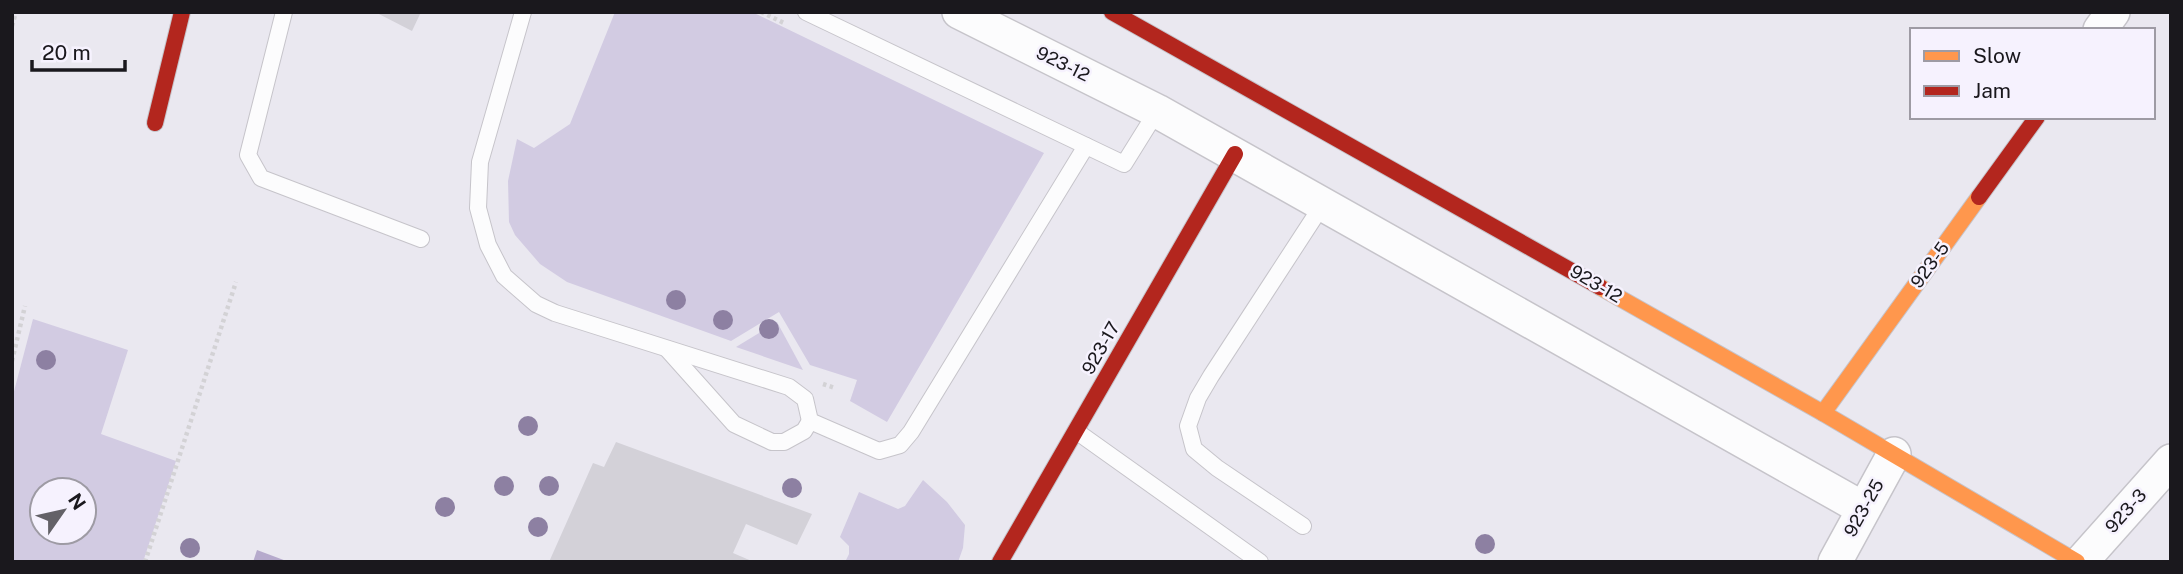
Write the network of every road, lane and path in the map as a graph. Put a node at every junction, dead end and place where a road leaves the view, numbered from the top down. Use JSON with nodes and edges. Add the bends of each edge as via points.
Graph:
{"nodes":[{"id":1,"x":16,"y":12,"type":"edge"},
{"id":2,"x":182,"y":12,"type":"edge"},
{"id":3,"x":284,"y":12,"type":"edge"},
{"id":4,"x":523,"y":12,"type":"edge"},
{"id":5,"x":761,"y":12,"type":"edge"},
{"id":6,"x":806,"y":12,"type":"edge"},
{"id":7,"x":959,"y":12,"type":"edge"},
{"id":8,"x":1112,"y":12,"type":"edge"},
{"id":9,"x":2113,"y":12,"type":"edge"},
{"id":10,"x":12,"y":26,"type":"edge"},
{"id":11,"x":2101,"y":28,"type":"edge"},
{"id":12,"x":798,"y":30,"type":"dead end"},
{"id":13,"x":1157,"y":111,"type":"junction"},
{"id":14,"x":2036,"y":119,"type":"edge"},
{"id":15,"x":155,"y":123,"type":"dead end"},
{"id":16,"x":1086,"y":146,"type":"junction"},
{"id":17,"x":1235,"y":155,"type":"junction"},
{"id":18,"x":1323,"y":204,"type":"junction"},
{"id":19,"x":421,"y":239,"type":"dead end"},
{"id":20,"x":236,"y":282,"type":"dead end"},
{"id":21,"x":25,"y":306,"type":"dead end"},
{"id":22,"x":666,"y":349,"type":"junction"},
{"id":23,"x":12,"y":360,"type":"edge"},
{"id":24,"x":822,"y":383,"type":"dead end"},
{"id":25,"x":835,"y":388,"type":"dead end"},
{"id":26,"x":1823,"y":413,"type":"junction"},
{"id":27,"x":810,"y":421,"type":"junction"},
{"id":28,"x":1076,"y":431,"type":"junction"},
{"id":29,"x":1894,"y":454,"type":"junction"},
{"id":30,"x":2171,"y":461,"type":"edge"},
{"id":31,"x":1862,"y":508,"type":"junction"},
{"id":32,"x":1303,"y":526,"type":"dead end"},
{"id":33,"x":145,"y":562,"type":"edge"},
{"id":34,"x":1000,"y":562,"type":"edge"},
{"id":35,"x":1260,"y":562,"type":"edge"},
{"id":36,"x":1835,"y":562,"type":"edge"},
{"id":37,"x":2079,"y":562,"type":"edge"}],
"edges":[{"from":1,"to":10,"type":"path"},
{"from":2,"to":15,"type":"street"},
{"from":3,"to":19,"type":"lane","via":[[248,155],[261,178]]},
{"from":4,"to":22,"type":"lane","via":[[480,162],[478,208],[488,245],[504,276],[536,304]]},
{"from":5,"to":12,"type":"path"},
{"from":6,"to":16,"type":"lane"},
{"from":7,"to":13,"type":"street","name":"923-12"},
{"from":8,"to":26,"type":"street","name":"923-12"},
{"from":9,"to":11,"type":"street"},
{"from":13,"to":16,"type":"lane","via":[[1124,164]]},
{"from":13,"to":17,"type":"street","name":"923-12"},
{"from":14,"to":26,"type":"street","name":"923-5"},
{"from":16,"to":27,"type":"lane","via":[[900,444],[879,451]]},
{"from":17,"to":18,"type":"street","name":"923-12"},
{"from":17,"to":28,"type":"street","name":"923-17"},
{"from":18,"to":31,"type":"street","name":"923-12"},
{"from":18,"to":32,"type":"lane","via":[[1211,376],[1188,426],[1194,449]]},
{"from":20,"to":33,"type":"path"},
{"from":21,"to":23,"type":"path"},
{"from":22,"to":27,"type":"lane","via":[[789,387],[806,399]]},
{"from":22,"to":27,"type":"lane","via":[[734,424],[772,442],[784,442],[804,431]]},
{"from":24,"to":25,"type":"path"},
{"from":26,"to":29,"type":"street","name":"923-12"},
{"from":28,"to":34,"type":"street","name":"923-17"},
{"from":28,"to":35,"type":"lane"},
{"from":29,"to":31,"type":"street","name":"923-25"},
{"from":29,"to":37,"type":"street","name":"923-12"},
{"from":30,"to":37,"type":"street","name":"923-3"},
{"from":31,"to":36,"type":"street","name":"923-25"}]}
